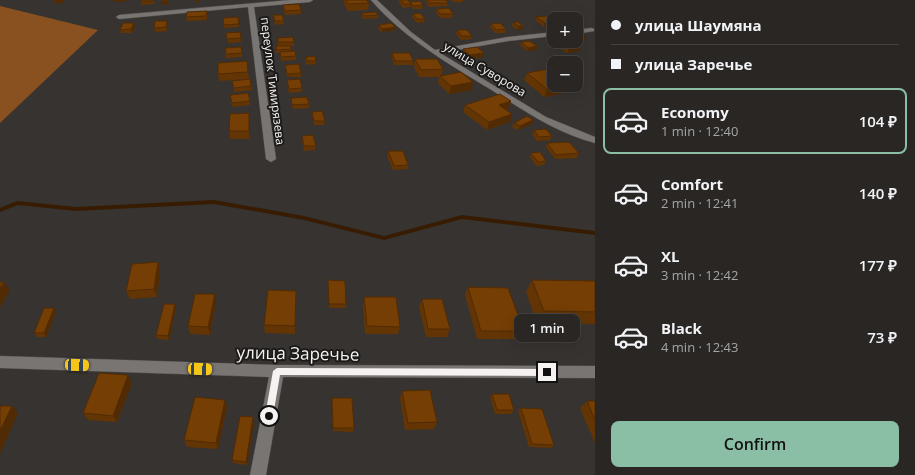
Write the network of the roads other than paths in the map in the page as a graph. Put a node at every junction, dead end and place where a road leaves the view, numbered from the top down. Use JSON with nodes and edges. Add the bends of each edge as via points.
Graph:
{"nodes":[{"id":1,"x":310,"y":0,"type":"edge"},
{"id":2,"x":374,"y":0,"type":"edge"},
{"id":3,"x":251,"y":5,"type":"junction"},
{"id":4,"x":119,"y":17,"type":"dead end"},
{"id":5,"x":592,"y":30,"type":"dead end"},
{"id":6,"x":583,"y":31,"type":"edge"},
{"id":7,"x":547,"y":35,"type":"edge"},
{"id":8,"x":434,"y":52,"type":"junction"},
{"id":9,"x":595,"y":140,"type":"edge"},
{"id":10,"x":271,"y":159,"type":"dead end"},
{"id":11,"x":0,"y":362,"type":"edge"},
{"id":12,"x":277,"y":371,"type":"junction"},
{"id":13,"x":595,"y":372,"type":"edge"},
{"id":14,"x":258,"y":475,"type":"edge"}],
"edges":[{"from":1,"to":3,"type":"street"},
{"from":2,"to":8,"type":"street","name":"улица Суворова","via":[[409,33]]},
{"from":3,"to":4,"type":"street"},
{"from":3,"to":10,"type":"street","name":"переулок Тимирязева"},
{"from":5,"to":6,"type":"street"},
{"from":7,"to":8,"type":"street"},
{"from":8,"to":9,"type":"street","name":"улица Суворова","via":[[543,119]]},
{"from":11,"to":12,"type":"street","name":"улица Заречье"},
{"from":12,"to":13,"type":"street","name":"улица Заречье"},
{"from":12,"to":14,"type":"street"}]}
